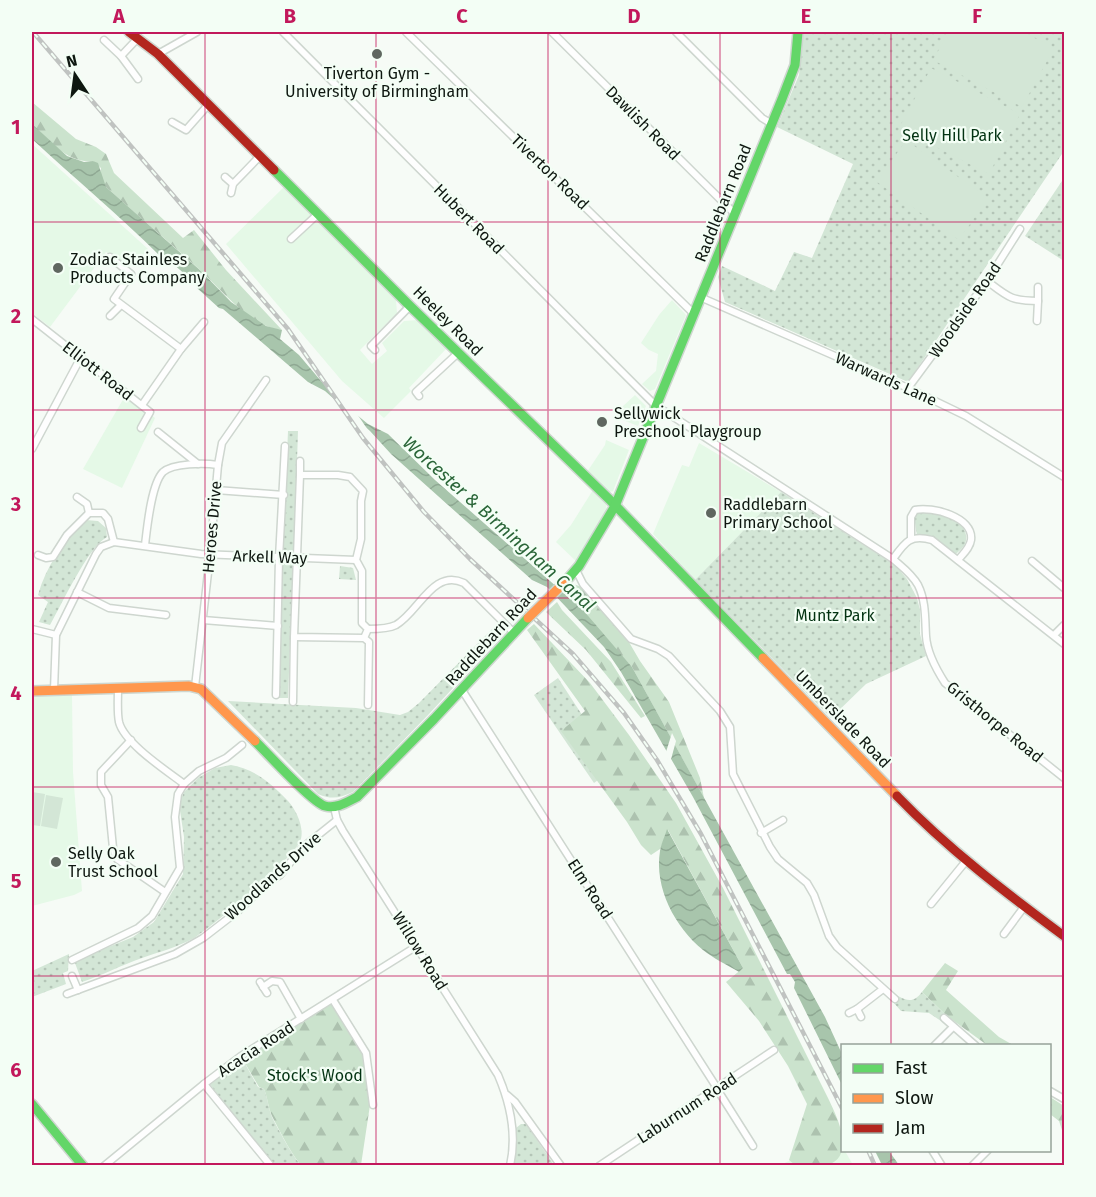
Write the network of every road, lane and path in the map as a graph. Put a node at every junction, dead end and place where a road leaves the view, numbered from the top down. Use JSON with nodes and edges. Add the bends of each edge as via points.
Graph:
{"nodes":[{"id":1,"x":197,"y":32,"type":"edge"},
{"id":2,"x":284,"y":32,"type":"edge"},
{"id":3,"x":406,"y":32,"type":"edge"},
{"id":4,"x":552,"y":32,"type":"edge"},
{"id":5,"x":675,"y":32,"type":"edge"},
{"id":6,"x":798,"y":32,"type":"edge"},
{"id":7,"x":134,"y":35,"type":"edge"},
{"id":8,"x":104,"y":40,"type":"dead end"},
{"id":9,"x":158,"y":54,"type":"junction"},
{"id":10,"x":121,"y":56,"type":"junction"},
{"id":11,"x":138,"y":80,"type":"dead end"},
{"id":12,"x":208,"y":105,"type":"junction"},
{"id":13,"x":172,"y":122,"type":"dead end"},
{"id":14,"x":772,"y":124,"type":"junction"},
{"id":15,"x":260,"y":156,"type":"junction"},
{"id":16,"x":225,"y":177,"type":"dead end"},
{"id":17,"x":234,"y":184,"type":"junction"},
{"id":18,"x":231,"y":193,"type":"dead end"},
{"id":19,"x":318,"y":214,"type":"junction"},
{"id":20,"x":735,"y":214,"type":"junction"},
{"id":21,"x":1020,"y":229,"type":"dead end"},
{"id":22,"x":291,"y":239,"type":"dead end"},
{"id":23,"x":110,"y":257,"type":"dead end"},
{"id":24,"x":987,"y":281,"type":"junction"},
{"id":25,"x":1038,"y":287,"type":"dead end"},
{"id":26,"x":700,"y":297,"type":"junction"},
{"id":27,"x":1038,"y":302,"type":"junction"},
{"id":28,"x":121,"y":305,"type":"junction"},
{"id":29,"x":410,"y":306,"type":"junction"},
{"id":30,"x":693,"y":314,"type":"junction"},
{"id":31,"x":110,"y":316,"type":"dead end"},
{"id":32,"x":32,"y":319,"type":"edge"},
{"id":33,"x":1037,"y":321,"type":"dead end"},
{"id":34,"x":204,"y":322,"type":"dead end"},
{"id":35,"x":181,"y":349,"type":"junction"},
{"id":36,"x":375,"y":350,"type":"dead end"},
{"id":37,"x":459,"y":353,"type":"junction"},
{"id":38,"x":81,"y":357,"type":"junction"},
{"id":39,"x":266,"y":380,"type":"dead end"},
{"id":40,"x":908,"y":388,"type":"junction"},
{"id":41,"x":419,"y":396,"type":"dead end"},
{"id":42,"x":142,"y":405,"type":"junction"},
{"id":43,"x":655,"y":405,"type":"junction"},
{"id":44,"x":141,"y":428,"type":"dead end"},
{"id":45,"x":158,"y":432,"type":"dead end"},
{"id":46,"x":285,"y":446,"type":"dead end"},
{"id":47,"x":32,"y":449,"type":"edge"},
{"id":48,"x":300,"y":461,"type":"dead end"},
{"id":49,"x":198,"y":464,"type":"junction"},
{"id":50,"x":218,"y":465,"type":"junction"},
{"id":51,"x":300,"y":475,"type":"junction"},
{"id":52,"x":1065,"y":477,"type":"edge"},
{"id":53,"x":216,"y":490,"type":"junction"},
{"id":54,"x":284,"y":495,"type":"junction"},
{"id":55,"x":76,"y":497,"type":"dead end"},
{"id":56,"x":615,"y":506,"type":"junction"},
{"id":57,"x":89,"y":513,"type":"junction"},
{"id":58,"x":911,"y":539,"type":"junction"},
{"id":59,"x":114,"y":542,"type":"junction"},
{"id":60,"x":145,"y":545,"type":"junction"},
{"id":61,"x":38,"y":555,"type":"dead end"},
{"id":62,"x":210,"y":555,"type":"junction"},
{"id":63,"x":279,"y":558,"type":"junction"},
{"id":64,"x":298,"y":558,"type":"junction"},
{"id":65,"x":893,"y":558,"type":"junction"},
{"id":66,"x":356,"y":560,"type":"junction"},
{"id":67,"x":958,"y":560,"type":"junction"},
{"id":68,"x":1032,"y":561,"type":"dead end"},
{"id":69,"x":576,"y":570,"type":"junction"},
{"id":70,"x":1065,"y":588,"type":"edge"},
{"id":71,"x":77,"y":592,"type":"junction"},
{"id":72,"x":166,"y":615,"type":"dead end"},
{"id":73,"x":203,"y":620,"type":"junction"},
{"id":74,"x":1065,"y":625,"type":"edge"},
{"id":75,"x":278,"y":626,"type":"junction"},
{"id":76,"x":368,"y":628,"type":"junction"},
{"id":77,"x":32,"y":629,"type":"edge"},
{"id":78,"x":514,"y":633,"type":"junction"},
{"id":79,"x":56,"y":634,"type":"junction"},
{"id":80,"x":295,"y":634,"type":"junction"},
{"id":81,"x":1054,"y":635,"type":"junction"},
{"id":82,"x":364,"y":638,"type":"junction"},
{"id":83,"x":1065,"y":644,"type":"edge"},
{"id":84,"x":195,"y":687,"type":"junction"},
{"id":85,"x":118,"y":689,"type":"junction"},
{"id":86,"x":54,"y":690,"type":"junction"},
{"id":87,"x":462,"y":690,"type":"junction"},
{"id":88,"x":32,"y":691,"type":"edge"},
{"id":89,"x":276,"y":695,"type":"dead end"},
{"id":90,"x":293,"y":702,"type":"dead end"},
{"id":91,"x":368,"y":705,"type":"dead end"},
{"id":92,"x":131,"y":740,"type":"junction"},
{"id":93,"x":242,"y":745,"type":"dead end"},
{"id":94,"x":1065,"y":778,"type":"edge"},
{"id":95,"x":184,"y":784,"type":"junction"},
{"id":96,"x":334,"y":807,"type":"junction"},
{"id":97,"x":784,"y":818,"type":"dead end"},
{"id":98,"x":337,"y":820,"type":"junction"},
{"id":99,"x":762,"y":832,"type":"junction"},
{"id":100,"x":966,"y":861,"type":"junction"},
{"id":101,"x":165,"y":892,"type":"junction"},
{"id":102,"x":931,"y":904,"type":"dead end"},
{"id":103,"x":1024,"y":907,"type":"junction"},
{"id":104,"x":1004,"y":934,"type":"dead end"},
{"id":105,"x":1065,"y":936,"type":"edge"},
{"id":106,"x":417,"y":946,"type":"junction"},
{"id":107,"x":72,"y":960,"type":"dead end"},
{"id":108,"x":72,"y":976,"type":"dead end"},
{"id":109,"x":263,"y":987,"type":"dead end"},
{"id":110,"x":883,"y":989,"type":"junction"},
{"id":111,"x":78,"y":990,"type":"junction"},
{"id":112,"x":67,"y":994,"type":"dead end"},
{"id":113,"x":896,"y":999,"type":"dead end"},
{"id":114,"x":333,"y":1000,"type":"junction"},
{"id":115,"x":857,"y":1009,"type":"junction"},
{"id":116,"x":849,"y":1013,"type":"dead end"},
{"id":117,"x":861,"y":1017,"type":"dead end"},
{"id":118,"x":944,"y":1018,"type":"dead end"},
{"id":119,"x":301,"y":1019,"type":"junction"},
{"id":120,"x":953,"y":1027,"type":"junction"},
{"id":121,"x":936,"y":1044,"type":"edge"},
{"id":122,"x":974,"y":1044,"type":"edge"},
{"id":123,"x":774,"y":1050,"type":"dead end"},
{"id":124,"x":204,"y":1084,"type":"junction"},
{"id":125,"x":717,"y":1089,"type":"junction"},
{"id":126,"x":1051,"y":1092,"type":"edge"},
{"id":127,"x":507,"y":1095,"type":"junction"},
{"id":128,"x":1065,"y":1099,"type":"edge"},
{"id":129,"x":32,"y":1104,"type":"edge"},
{"id":130,"x":373,"y":1105,"type":"dead end"},
{"id":131,"x":753,"y":1146,"type":"dead end"},
{"id":132,"x":933,"y":1152,"type":"edge"},
{"id":133,"x":986,"y":1152,"type":"edge"},
{"id":134,"x":83,"y":1166,"type":"edge"},
{"id":135,"x":104,"y":1166,"type":"edge"},
{"id":136,"x":271,"y":1166,"type":"edge"},
{"id":137,"x":510,"y":1166,"type":"edge"},
{"id":138,"x":561,"y":1166,"type":"edge"},
{"id":139,"x":599,"y":1166,"type":"edge"},
{"id":140,"x":942,"y":1166,"type":"edge"},
{"id":141,"x":972,"y":1166,"type":"edge"}],
"edges":[{"from":1,"to":9,"type":"street"},
{"from":2,"to":43,"type":"street","name":"Hubert Road"},
{"from":3,"to":30,"type":"street","name":"Tiverton Road"},
{"from":4,"to":20,"type":"street","name":"Dawlish Road"},
{"from":5,"to":14,"type":"street"},
{"from":6,"to":14,"type":"main road","name":"Raddlebarn Road","via":[[795,65]]},
{"from":7,"to":9,"type":"main road","name":"Heeley Road"},
{"from":7,"to":10,"type":"street","name":"Heeley Road"},
{"from":8,"to":10,"type":"street"},
{"from":9,"to":12,"type":"main road","name":"Heeley Road"},
{"from":10,"to":11,"type":"street"},
{"from":12,"to":13,"type":"street","via":[[186,130]]},
{"from":12,"to":15,"type":"main road","name":"Heeley Road"},
{"from":14,"to":20,"type":"main road","name":"Raddlebarn Road"},
{"from":15,"to":17,"type":"street"},
{"from":15,"to":19,"type":"main road","name":"Heeley Road"},
{"from":16,"to":17,"type":"street"},
{"from":17,"to":18,"type":"street"},
{"from":19,"to":22,"type":"street"},
{"from":19,"to":29,"type":"main road","name":"Heeley Road"},
{"from":20,"to":26,"type":"main road","name":"Raddlebarn Road"},
{"from":21,"to":24,"type":"street","name":"Woodside Road"},
{"from":23,"to":28,"type":"street","via":[[131,274],[114,299]]},
{"from":24,"to":27,"type":"street","via":[[1008,298]]},
{"from":24,"to":40,"type":"street","name":"Woodside Road"},
{"from":25,"to":27,"type":"street"},
{"from":26,"to":30,"type":"main road","name":"Raddlebarn Road"},
{"from":26,"to":40,"type":"street","name":"Warwards Lane"},
{"from":27,"to":33,"type":"street"},
{"from":28,"to":31,"type":"street"},
{"from":28,"to":35,"type":"street"},
{"from":29,"to":36,"type":"street","via":[[370,346]]},
{"from":29,"to":37,"type":"main road","name":"Heeley Road"},
{"from":30,"to":43,"type":"main road","name":"Raddlebarn Road"},
{"from":32,"to":38,"type":"street","name":"Elliott Road"},
{"from":34,"to":35,"type":"street"},
{"from":35,"to":42,"type":"street"},
{"from":37,"to":41,"type":"street","via":[[416,392]]},
{"from":37,"to":56,"type":"main road","name":"Heeley Road"},
{"from":38,"to":42,"type":"street","name":"Elliott Road"},
{"from":38,"to":47,"type":"street"},
{"from":39,"to":50,"type":"street","name":"Heroes Drive","via":[[222,443]]},
{"from":40,"to":52,"type":"street","name":"Warwards Lane","via":[[995,432]]},
{"from":42,"to":44,"type":"street","name":"Elliott Road","via":[[150,412]]},
{"from":43,"to":56,"type":"main road","name":"Raddlebarn Road"},
{"from":43,"to":65,"type":"street","name":"Gristhorpe Road"},
{"from":45,"to":49,"type":"street"},
{"from":46,"to":54,"type":"street"},
{"from":48,"to":51,"type":"street"},
{"from":49,"to":50,"type":"street"},
{"from":49,"to":60,"type":"street","via":[[164,471],[158,479]]},
{"from":50,"to":53,"type":"street","name":"Heroes Drive"},
{"from":51,"to":64,"type":"street"},
{"from":51,"to":66,"type":"street","via":[[350,477],[363,490]]},
{"from":53,"to":54,"type":"street"},
{"from":53,"to":62,"type":"street","name":"Heroes Drive"},
{"from":54,"to":63,"type":"street"},
{"from":55,"to":57,"type":"street","via":[[87,504]]},
{"from":56,"to":69,"type":"main road","name":"Raddlebarn Road"},
{"from":56,"to":100,"type":"main road","name":"Umberslade Road","via":[[905,805]]},
{"from":57,"to":59,"type":"street","via":[[103,513]]},
{"from":57,"to":61,"type":"street","via":[[52,557]]},
{"from":58,"to":65,"type":"street"},
{"from":58,"to":67,"type":"street","via":[[932,540]]},
{"from":58,"to":67,"type":"street","via":[[911,517],[915,510],[946,512],[970,532],[969,547]]},
{"from":59,"to":60,"type":"street","name":"Arkell Way"},
{"from":59,"to":71,"type":"street","via":[[101,547]]},
{"from":60,"to":62,"type":"street","name":"Arkell Way"},
{"from":62,"to":63,"type":"street","name":"Arkell Way"},
{"from":62,"to":73,"type":"street","name":"Heroes Drive"},
{"from":63,"to":64,"type":"street","name":"Arkell Way"},
{"from":63,"to":75,"type":"street"},
{"from":64,"to":66,"type":"street","name":"Arkell Way"},
{"from":64,"to":80,"type":"street"},
{"from":65,"to":94,"type":"street","name":"Gristhorpe Road","via":[[918,585],[925,610],[927,645],[945,683]]},
{"from":66,"to":76,"type":"street","via":[[362,571],[362,622]]},
{"from":67,"to":81,"type":"street"},
{"from":68,"to":70,"type":"street"},
{"from":69,"to":78,"type":"main road","name":"Raddlebarn Road","bridge":true},
{"from":69,"to":99,"type":"street","via":[[583,584],[631,639],[669,656],[720,711],[732,735],[733,774]]},
{"from":71,"to":72,"type":"street","via":[[109,608]]},
{"from":71,"to":79,"type":"street"},
{"from":73,"to":75,"type":"street"},
{"from":73,"to":84,"type":"street","name":"Heroes Drive"},
{"from":74,"to":81,"type":"street"},
{"from":75,"to":89,"type":"street"},
{"from":76,"to":78,"type":"street","via":[[394,626],[436,584],[453,579],[464,583]]},
{"from":76,"to":82,"type":"street"},
{"from":77,"to":79,"type":"street"},
{"from":78,"to":87,"type":"main road","name":"Raddlebarn Road"},
{"from":79,"to":86,"type":"street"},
{"from":80,"to":82,"type":"street"},
{"from":80,"to":90,"type":"street"},
{"from":81,"to":83,"type":"street"},
{"from":82,"to":91,"type":"street","via":[[369,642],[370,653]]},
{"from":84,"to":85,"type":"main road"},
{"from":84,"to":96,"type":"main road","via":[[212,697],[317,802]]},
{"from":85,"to":86,"type":"main road"},
{"from":85,"to":92,"type":"street","via":[[119,722]]},
{"from":86,"to":88,"type":"main road"},
{"from":87,"to":96,"type":"main road","name":"Raddlebarn Road","via":[[357,797]]},
{"from":87,"to":125,"type":"street","name":"Elm Road"},
{"from":92,"to":95,"type":"street"},
{"from":92,"to":101,"type":"street","via":[[101,772],[100,785],[108,797],[114,853]]},
{"from":93,"to":95,"type":"street"},
{"from":95,"to":101,"type":"street","via":[[175,805],[180,868]]},
{"from":96,"to":98,"type":"street","name":"Willow Road"},
{"from":97,"to":99,"type":"street"},
{"from":98,"to":106,"type":"street","name":"Willow Road"},
{"from":98,"to":111,"type":"street","name":"Woodlands Drive","via":[[302,848],[280,875],[203,938],[175,954]]},
{"from":99,"to":110,"type":"street","via":[[778,859],[807,883],[837,947]]},
{"from":100,"to":102,"type":"street"},
{"from":100,"to":103,"type":"main road","name":"Umberslade Road"},
{"from":101,"to":107,"type":"street","via":[[152,916],[138,928]]},
{"from":103,"to":104,"type":"street"},
{"from":103,"to":105,"type":"main road","name":"Umberslade Road"},
{"from":106,"to":114,"type":"street","name":"Acacia Road"},
{"from":106,"to":127,"type":"street","name":"Willow Road"},
{"from":108,"to":111,"type":"street"},
{"from":109,"to":119,"type":"street","via":[[272,981],[280,982]]},
{"from":110,"to":113,"type":"street"},
{"from":110,"to":115,"type":"street"},
{"from":111,"to":112,"type":"street","name":"Woodlands Drive"},
{"from":114,"to":119,"type":"street","name":"Acacia Road"},
{"from":114,"to":130,"type":"street","via":[[366,1053]]},
{"from":115,"to":116,"type":"street"},
{"from":115,"to":117,"type":"street"},
{"from":118,"to":120,"type":"street"},
{"from":119,"to":124,"type":"street","name":"Acacia Road"},
{"from":120,"to":121,"type":"street"},
{"from":120,"to":122,"type":"street"},
{"from":123,"to":125,"type":"street","name":"Laburnum Road"},
{"from":124,"to":135,"type":"street","name":"Acacia Road"},
{"from":124,"to":136,"type":"street"},
{"from":125,"to":131,"type":"street","name":"Elm Road"},
{"from":125,"to":139,"type":"street","name":"Laburnum Road"},
{"from":126,"to":128,"type":"street"},
{"from":127,"to":137,"type":"street","name":"Willow Road","via":[[512,1128]]},
{"from":127,"to":138,"type":"street","name":"Willow Road"},
{"from":129,"to":134,"type":"main road"},
{"from":132,"to":140,"type":"street"},
{"from":133,"to":141,"type":"street"}]}
